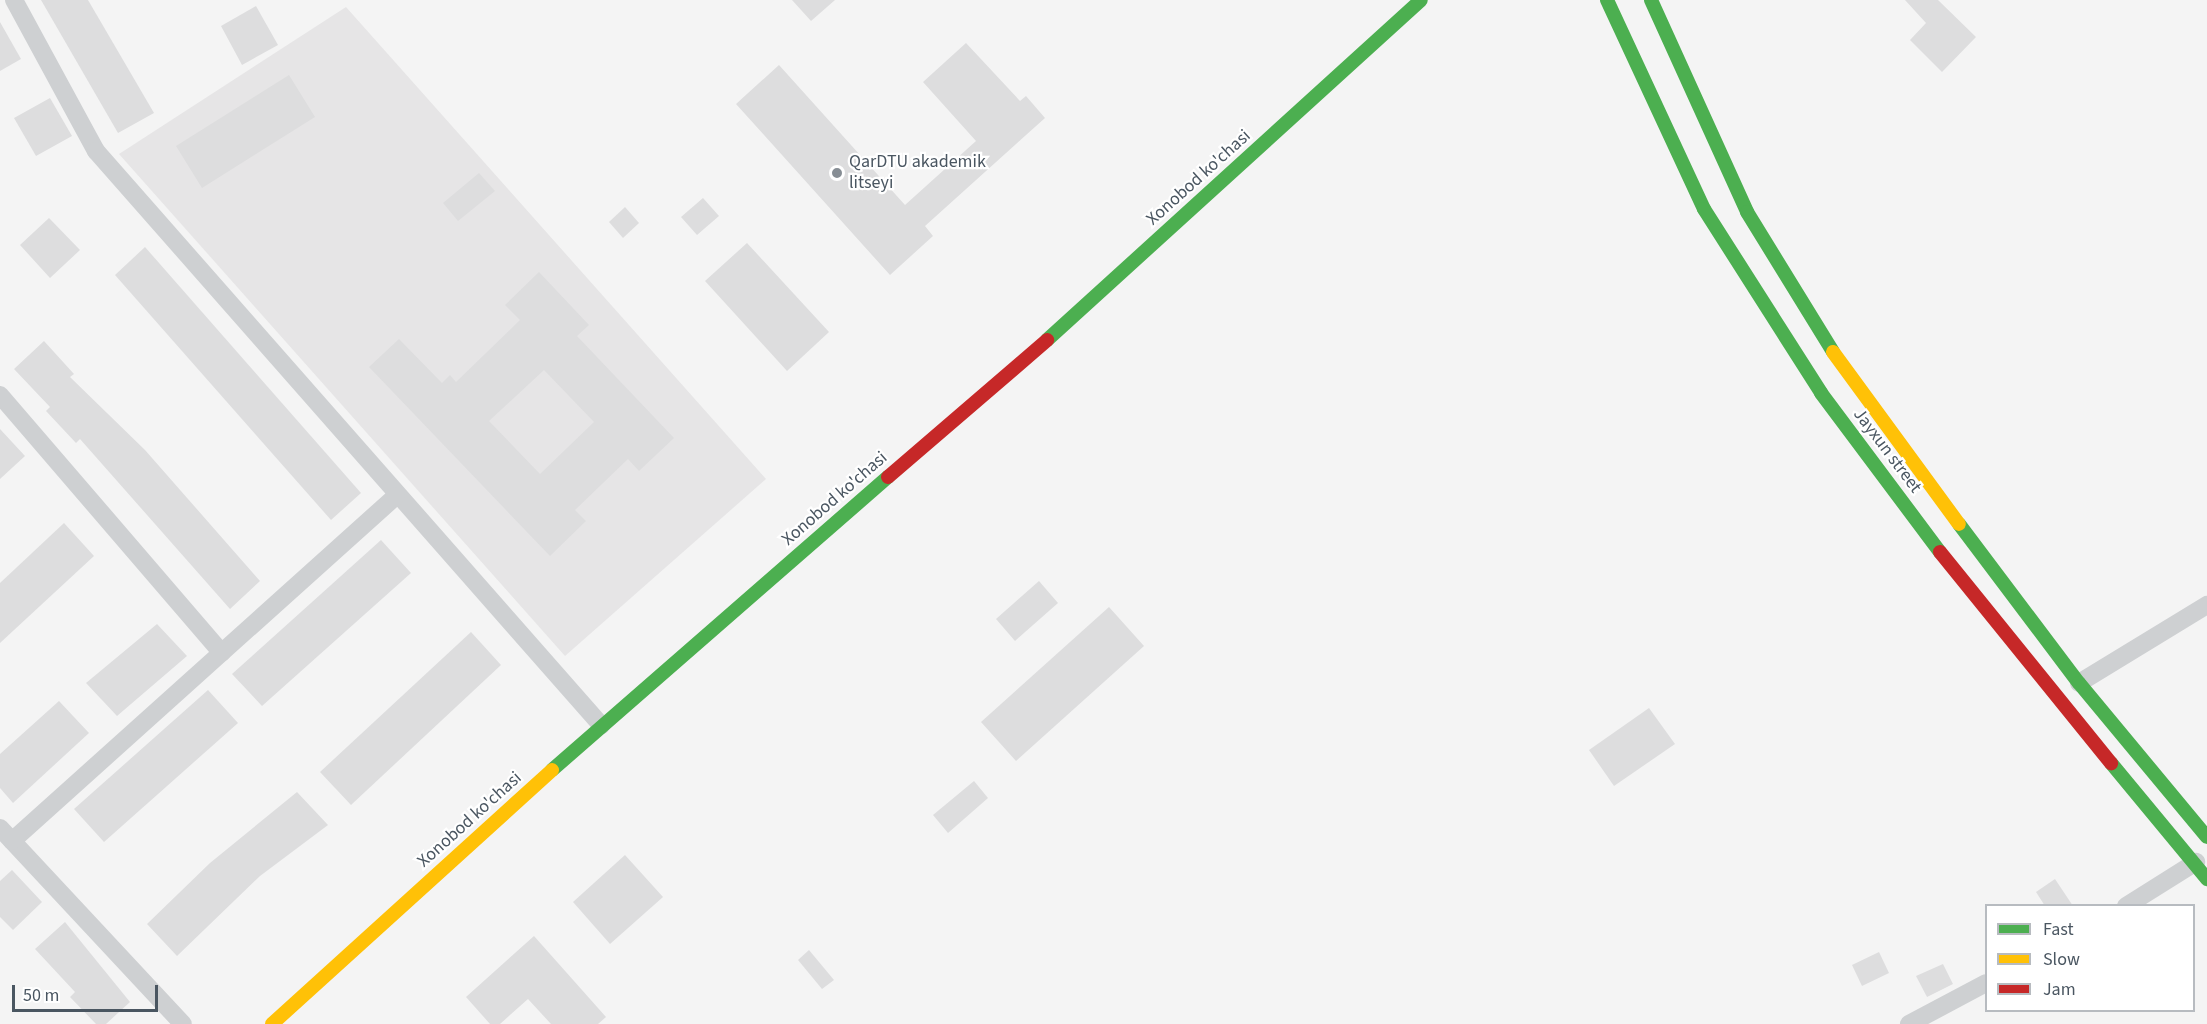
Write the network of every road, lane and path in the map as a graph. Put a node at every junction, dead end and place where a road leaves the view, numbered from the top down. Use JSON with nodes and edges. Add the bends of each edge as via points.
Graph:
{"nodes":[{"id":1,"x":14,"y":0,"type":"edge"},
{"id":2,"x":1421,"y":0,"type":"edge"},
{"id":3,"x":1590,"y":0,"type":"edge"},
{"id":4,"x":1607,"y":0,"type":"edge"},
{"id":5,"x":1651,"y":0,"type":"edge"},
{"id":6,"x":1649,"y":94,"type":"junction"},
{"id":7,"x":0,"y":395,"type":"edge"},
{"id":8,"x":396,"y":496,"type":"junction"},
{"id":9,"x":2207,"y":605,"type":"edge"},
{"id":10,"x":222,"y":652,"type":"junction"},
{"id":11,"x":2079,"y":683,"type":"junction"},
{"id":12,"x":600,"y":725,"type":"junction"},
{"id":13,"x":6,"y":834,"type":"edge"},
{"id":14,"x":2207,"y":837,"type":"edge"},
{"id":15,"x":2196,"y":862,"type":"junction"},
{"id":16,"x":2207,"y":879,"type":"edge"},
{"id":17,"x":2129,"y":904,"type":"edge"},
{"id":18,"x":1985,"y":984,"type":"edge"},
{"id":19,"x":183,"y":1024,"type":"edge"},
{"id":20,"x":272,"y":1024,"type":"edge"},
{"id":21,"x":1909,"y":1024,"type":"edge"}],
"edges":[{"from":1,"to":8,"type":"street","via":[[96,151]]},
{"from":2,"to":12,"type":"main road","name":"Xonobod ko'chasi","via":[[1084,308]]},
{"from":3,"to":6,"type":"main road"},
{"from":4,"to":6,"type":"main road","name":"Jayxun street"},
{"from":5,"to":11,"type":"main road","name":"Jayxun street","via":[[1747,212],[1849,378]]},
{"from":6,"to":15,"type":"main road","name":"Jayxun street","via":[[1704,209],[1821,393],[1967,588]]},
{"from":7,"to":10,"type":"street"},
{"from":8,"to":10,"type":"street"},
{"from":8,"to":12,"type":"street"},
{"from":9,"to":11,"type":"street"},
{"from":10,"to":13,"type":"street"},
{"from":11,"to":14,"type":"main road","name":"Jayxun street"},
{"from":12,"to":20,"type":"main road","name":"Xonobod ko'chasi"},
{"from":13,"to":19,"type":"street"},
{"from":15,"to":16,"type":"main road","name":"Jayxun street"},
{"from":15,"to":17,"type":"street"},
{"from":18,"to":21,"type":"street"}]}
